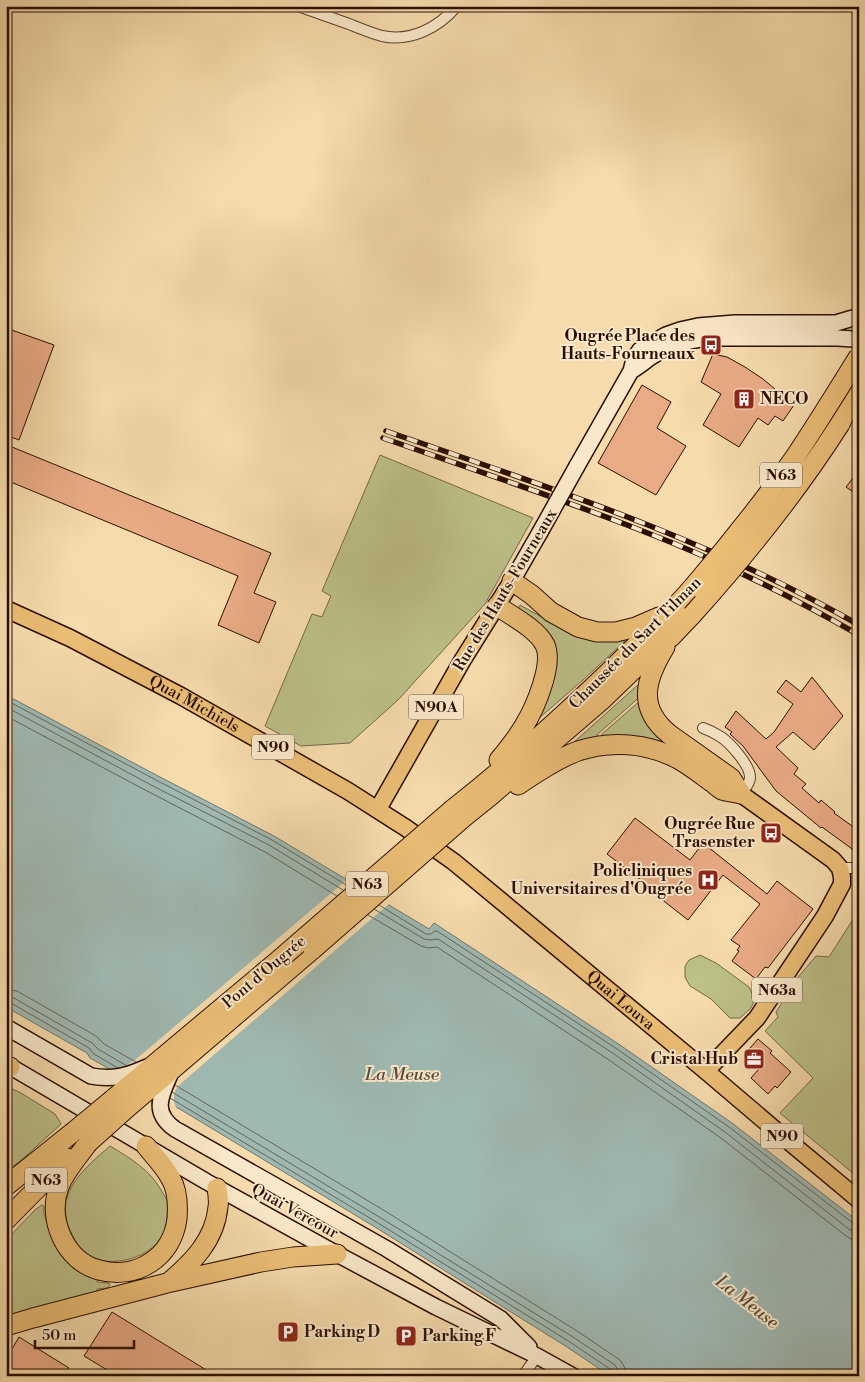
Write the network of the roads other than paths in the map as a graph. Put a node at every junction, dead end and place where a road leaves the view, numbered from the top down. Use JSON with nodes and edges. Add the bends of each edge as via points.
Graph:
{"nodes":[{"id":1,"x":298,"y":6,"type":"edge"},
{"id":2,"x":457,"y":6,"type":"edge"},
{"id":3,"x":856,"y":312,"type":"edge"},
{"id":4,"x":857,"y":349,"type":"edge"},
{"id":5,"x":631,"y":371,"type":"junction"},
{"id":6,"x":859,"y":390,"type":"edge"},
{"id":7,"x":859,"y":410,"type":"edge"},
{"id":8,"x":840,"y":424,"type":"junction"},
{"id":9,"x":512,"y":582,"type":"junction"},
{"id":10,"x":497,"y":606,"type":"junction"},
{"id":11,"x":6,"y":610,"type":"edge"},
{"id":12,"x":684,"y":611,"type":"junction"},
{"id":13,"x":671,"y":637,"type":"junction"},
{"id":14,"x":703,"y":728,"type":"dead end"},
{"id":15,"x":484,"y":793,"type":"junction"},
{"id":16,"x":741,"y":794,"type":"junction"},
{"id":17,"x":378,"y":809,"type":"junction"},
{"id":18,"x":459,"y":813,"type":"joint"},
{"id":19,"x":840,"y":868,"type":"junction"},
{"id":20,"x":859,"y":868,"type":"edge"},
{"id":21,"x":6,"y":1027,"type":"edge"},
{"id":22,"x":7,"y":1066,"type":"edge"},
{"id":23,"x":165,"y":1066,"type":"junction"},
{"id":24,"x":706,"y":1071,"type":"junction"},
{"id":25,"x":80,"y":1138,"type":"junction"},
{"id":26,"x":146,"y":1146,"type":"junction"},
{"id":27,"x":52,"y":1149,"type":"junction"},
{"id":28,"x":6,"y":1177,"type":"edge"},
{"id":29,"x":6,"y":1186,"type":"edge"},
{"id":30,"x":218,"y":1188,"type":"junction"},
{"id":31,"x":859,"y":1200,"type":"edge"},
{"id":32,"x":6,"y":1220,"type":"edge"},
{"id":33,"x":337,"y":1254,"type":"junction"},
{"id":34,"x":167,"y":1283,"type":"junction"},
{"id":35,"x":6,"y":1326,"type":"edge"},
{"id":36,"x":537,"y":1356,"type":"junction"},
{"id":37,"x":523,"y":1376,"type":"edge"},
{"id":38,"x":573,"y":1376,"type":"edge"}],
"edges":[{"from":1,"to":2,"type":"street","via":[[382,36],[399,37],[426,31],[439,24]]},
{"from":3,"to":4,"type":"main road","via":[[852,329]]},
{"from":3,"to":5,"type":"main road","name":"Rue des Hauts-Fourneaux","via":[[836,323],[735,323],[680,330],[640,350]]},
{"from":4,"to":5,"type":"main road","via":[[810,338],[710,338],[681,343]]},
{"from":4,"to":12,"type":"highway","name":"Chaussée du Sart Tilman","number":"N63","bridge":true,"via":[[825,412],[766,496],[693,587]]},
{"from":5,"to":9,"type":"main road","name":"Rue des Hauts-Fourneaux","bridge":true},
{"from":6,"to":8,"type":"highway","name":"Chaussée du Sart Tilman","number":"N63"},
{"from":7,"to":8,"type":"highway"},
{"from":8,"to":12,"type":"highway","name":"Chaussée du Sart Tilman","number":"N63","bridge":true,"via":[[812,467],[739,562]]},
{"from":9,"to":10,"type":"main road","name":"Rue des Hauts-Fourneaux","number":"N90A"},
{"from":9,"to":12,"type":"highway","via":[[551,612],[578,627],[597,632],[636,628]]},
{"from":10,"to":15,"type":"highway","via":[[536,633],[545,646],[547,663],[543,684],[524,726]]},
{"from":10,"to":17,"type":"main road","name":"Rue des Hauts-Fourneaux","number":"N90A"},
{"from":11,"to":17,"type":"main road","name":"Quai Michiels","number":"N90","via":[[70,638],[166,688]]},
{"from":12,"to":13,"type":"highway","name":"Chaussée du Sart Tilman","number":"N63"},
{"from":12,"to":15,"type":"highway","name":"Chaussée du Sart Tilman","number":"N63","via":[[570,709]]},
{"from":13,"to":15,"type":"highway","name":"Chaussée du Sart Tilman","number":"N63","via":[[603,698]]},
{"from":13,"to":16,"type":"highway","via":[[650,676],[647,692],[652,713],[668,734],[731,778]]},
{"from":14,"to":16,"type":"street","via":[[722,738],[744,761],[750,778]]},
{"from":15,"to":16,"type":"highway","via":[[513,789],[576,752],[617,744],[663,752],[691,767],[722,790]]},
{"from":15,"to":18,"type":"highway","name":"Chaussée du Sart Tilman","number":"N63"},
{"from":16,"to":19,"type":"main road"},
{"from":17,"to":24,"type":"main road","name":"Quai Louva","number":"N90","via":[[454,862]]},
{"from":18,"to":23,"type":"highway","name":"Pont d'Ougrée","number":"N63","bridge":true,"via":[[280,959]]},
{"from":19,"to":20,"type":"street"},
{"from":19,"to":24,"type":"main road","number":"N63a","via":[[842,884],[835,898],[778,987],[757,1018]]},
{"from":21,"to":23,"type":"main road","via":[[91,1076],[118,1078]]},
{"from":22,"to":26,"type":"main road","name":"Quai Vercour"},
{"from":23,"to":25,"type":"highway","name":"Pont d'Ougrée","number":"N63","bridge":true},
{"from":23,"to":36,"type":"main road","via":[[160,1107],[167,1123],[502,1319]]},
{"from":24,"to":31,"type":"main road","name":"Quai Louva","number":"N90"},
{"from":25,"to":26,"type":"highway","via":[[58,1188],[56,1221],[64,1243],[77,1258],[97,1270],[110,1272],[125,1272],[156,1260],[174,1232],[178,1204],[172,1179]]},
{"from":25,"to":27,"type":"highway","number":"N63"},
{"from":25,"to":32,"type":"highway","number":"N63","via":[[68,1156]]},
{"from":26,"to":30,"type":"main road","name":"Quai Vercour"},
{"from":27,"to":28,"type":"highway"},
{"from":27,"to":29,"type":"highway","number":"N63"},
{"from":30,"to":33,"type":"main road","name":"Quai Vercour"},
{"from":30,"to":34,"type":"highway","via":[[218,1207],[212,1232],[186,1268]]},
{"from":33,"to":34,"type":"highway","via":[[293,1257]]},
{"from":33,"to":36,"type":"main road","name":"Quai Vercour"},
{"from":34,"to":35,"type":"highway"},
{"from":36,"to":37,"type":"street"},
{"from":36,"to":38,"type":"main road","name":"Quai Vercour"}]}
